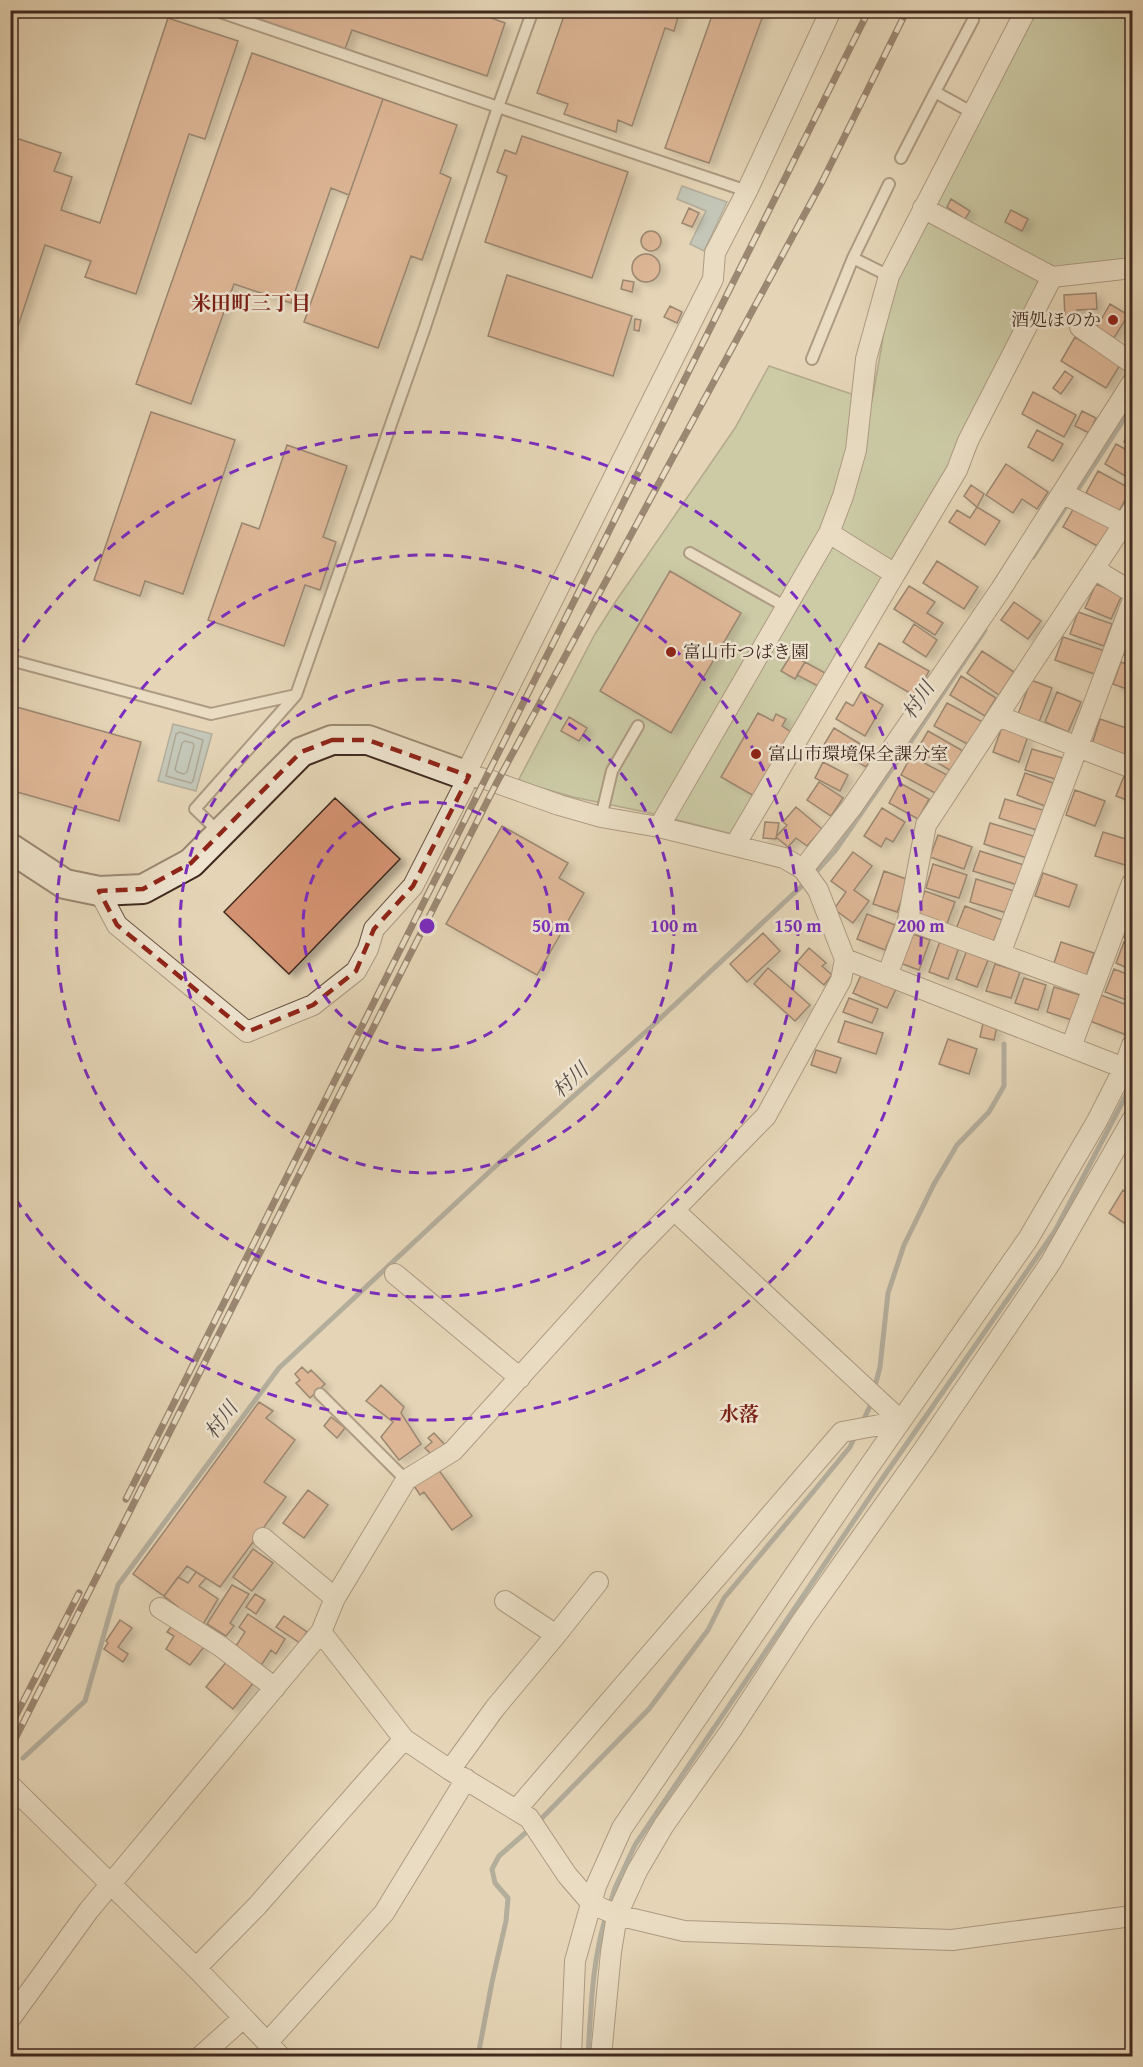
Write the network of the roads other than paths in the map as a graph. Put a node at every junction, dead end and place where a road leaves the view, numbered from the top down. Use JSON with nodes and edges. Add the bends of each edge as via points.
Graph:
{"nodes":[{"id":1,"x":214,"y":10,"type":"edge"},
{"id":2,"x":533,"y":10,"type":"edge"},
{"id":3,"x":831,"y":10,"type":"edge"},
{"id":4,"x":1026,"y":10,"type":"edge"},
{"id":5,"x":973,"y":20,"type":"dead end"},
{"id":6,"x":935,"y":92,"type":"junction"},
{"id":7,"x":498,"y":107,"type":"junction"},
{"id":8,"x":973,"y":113,"type":"junction"},
{"id":9,"x":901,"y":158,"type":"dead end"},
{"id":10,"x":889,"y":184,"type":"dead end"},
{"id":11,"x":747,"y":191,"type":"junction"},
{"id":12,"x":923,"y":208,"type":"junction"},
{"id":13,"x":853,"y":258,"type":"junction"},
{"id":14,"x":1132,"y":269,"type":"edge"},
{"id":15,"x":889,"y":276,"type":"junction"},
{"id":16,"x":1052,"y":277,"type":"junction"},
{"id":17,"x":1080,"y":327,"type":"dead end"},
{"id":18,"x":812,"y":359,"type":"dead end"},
{"id":19,"x":1132,"y":363,"type":"edge"},
{"id":20,"x":1132,"y":383,"type":"edge"},
{"id":21,"x":1062,"y":493,"type":"junction"},
{"id":22,"x":1130,"y":521,"type":"edge"},
{"id":23,"x":829,"y":533,"type":"junction"},
{"id":24,"x":690,"y":553,"type":"dead end"},
{"id":25,"x":1094,"y":569,"type":"junction"},
{"id":26,"x":895,"y":574,"type":"junction"},
{"id":27,"x":1132,"y":592,"type":"edge"},
{"id":28,"x":1132,"y":602,"type":"edge"},
{"id":29,"x":786,"y":607,"type":"junction"},
{"id":30,"x":10,"y":660,"type":"edge"},
{"id":31,"x":296,"y":695,"type":"junction"},
{"id":32,"x":998,"y":716,"type":"junction"},
{"id":33,"x":638,"y":726,"type":"dead end"},
{"id":34,"x":1078,"y":747,"type":"junction"},
{"id":35,"x":1132,"y":768,"type":"edge"},
{"id":36,"x":467,"y":775,"type":"junction"},
{"id":37,"x":601,"y":817,"type":"junction"},
{"id":38,"x":659,"y":827,"type":"junction"},
{"id":39,"x":220,"y":834,"type":"junction"},
{"id":40,"x":735,"y":845,"type":"junction"},
{"id":41,"x":10,"y":848,"type":"edge"},
{"id":42,"x":803,"y":869,"type":"junction"},
{"id":43,"x":1132,"y":884,"type":"edge"},
{"id":44,"x":99,"y":891,"type":"junction"},
{"id":45,"x":908,"y":920,"type":"junction"},
{"id":46,"x":1000,"y":954,"type":"junction"},
{"id":47,"x":845,"y":959,"type":"junction"},
{"id":48,"x":887,"y":976,"type":"junction"},
{"id":49,"x":1093,"y":988,"type":"junction"},
{"id":50,"x":1132,"y":1045,"type":"edge"},
{"id":51,"x":1071,"y":1047,"type":"junction"},
{"id":52,"x":1128,"y":1070,"type":"edge"},
{"id":53,"x":1132,"y":1120,"type":"edge"},
{"id":54,"x":675,"y":1211,"type":"junction"},
{"id":55,"x":395,"y":1274,"type":"dead end"},
{"id":56,"x":520,"y":1378,"type":"junction"},
{"id":57,"x":320,"y":1394,"type":"dead end"},
{"id":58,"x":901,"y":1421,"type":"junction"},
{"id":59,"x":406,"y":1480,"type":"junction"},
{"id":60,"x":263,"y":1538,"type":"dead end"},
{"id":61,"x":598,"y":1582,"type":"dead end"},
{"id":62,"x":335,"y":1598,"type":"junction"},
{"id":63,"x":505,"y":1600,"type":"dead end"},
{"id":64,"x":160,"y":1608,"type":"dead end"},
{"id":65,"x":321,"y":1632,"type":"junction"},
{"id":66,"x":556,"y":1635,"type":"junction"},
{"id":67,"x":275,"y":1688,"type":"junction"},
{"id":68,"x":404,"y":1739,"type":"junction"},
{"id":69,"x":458,"y":1774,"type":"junction"},
{"id":70,"x":10,"y":1785,"type":"edge"},
{"id":71,"x":516,"y":1810,"type":"junction"},
{"id":72,"x":111,"y":1884,"type":"junction"},
{"id":73,"x":592,"y":1904,"type":"junction"},
{"id":74,"x":617,"y":1915,"type":"junction"},
{"id":75,"x":1132,"y":1916,"type":"edge"},
{"id":76,"x":196,"y":1968,"type":"junction"},
{"id":77,"x":10,"y":2019,"type":"edge"},
{"id":78,"x":242,"y":2019,"type":"junction"},
{"id":79,"x":273,"y":2050,"type":"edge"},
{"id":80,"x":201,"y":2056,"type":"edge"},
{"id":81,"x":572,"y":2056,"type":"edge"},
{"id":82,"x":601,"y":2056,"type":"edge"}],
"edges":[{"from":1,"to":7,"type":"lane"},
{"from":2,"to":7,"type":"lane"},
{"from":3,"to":11,"type":"street"},
{"from":4,"to":8,"type":"street"},
{"from":5,"to":6,"type":"lane"},
{"from":6,"to":8,"type":"lane"},
{"from":6,"to":9,"type":"lane"},
{"from":7,"to":11,"type":"lane"},
{"from":7,"to":31,"type":"lane"},
{"from":8,"to":12,"type":"street"},
{"from":10,"to":13,"type":"lane"},
{"from":11,"to":36,"type":"street","via":[[715,254],[713,279]]},
{"from":12,"to":15,"type":"street"},
{"from":12,"to":16,"type":"street"},
{"from":13,"to":15,"type":"lane"},
{"from":13,"to":18,"type":"lane"},
{"from":14,"to":16,"type":"street"},
{"from":15,"to":23,"type":"street","via":[[866,359],[856,450]]},
{"from":16,"to":26,"type":"street","via":[[957,470]]},
{"from":17,"to":19,"type":"street"},
{"from":20,"to":21,"type":"street"},
{"from":21,"to":22,"type":"street"},
{"from":21,"to":42,"type":"street","via":[[852,807]]},
{"from":22,"to":25,"type":"street"},
{"from":23,"to":26,"type":"street"},
{"from":23,"to":29,"type":"street"},
{"from":24,"to":29,"type":"lane"},
{"from":25,"to":27,"type":"street"},
{"from":25,"to":32,"type":"street"},
{"from":26,"to":40,"type":"street"},
{"from":28,"to":34,"type":"street"},
{"from":29,"to":38,"type":"street"},
{"from":30,"to":31,"type":"lane","via":[[211,714]]},
{"from":31,"to":39,"type":"lane","via":[[195,809]]},
{"from":32,"to":34,"type":"street"},
{"from":32,"to":45,"type":"street","via":[[926,825]]},
{"from":33,"to":37,"type":"lane","via":[[612,771]]},
{"from":34,"to":35,"type":"street"},
{"from":34,"to":46,"type":"street"},
{"from":36,"to":37,"type":"street"},
{"from":36,"to":39,"type":"street","via":[[368,740],[332,740],[301,752]]},
{"from":36,"to":44,"type":"street","via":[[413,886],[374,929],[356,971],[313,1005],[247,1032],[117,925]]},
{"from":37,"to":38,"type":"street"},
{"from":38,"to":40,"type":"street"},
{"from":39,"to":44,"type":"street","via":[[191,863],[143,889]]},
{"from":40,"to":42,"type":"street","via":[[784,858]]},
{"from":41,"to":44,"type":"street","via":[[65,884]]},
{"from":42,"to":47,"type":"street","via":[[816,887]]},
{"from":43,"to":49,"type":"street"},
{"from":45,"to":46,"type":"street"},
{"from":45,"to":48,"type":"street"},
{"from":46,"to":49,"type":"street"},
{"from":47,"to":48,"type":"street"},
{"from":47,"to":54,"type":"street","via":[[841,981],[766,1116]]},
{"from":48,"to":51,"type":"street"},
{"from":49,"to":51,"type":"street"},
{"from":50,"to":52,"type":"street"},
{"from":51,"to":52,"type":"street"},
{"from":52,"to":58,"type":"street","via":[[1028,1239]]},
{"from":53,"to":74,"type":"street","via":[[1051,1262],[664,1825]]},
{"from":54,"to":56,"type":"street"},
{"from":54,"to":58,"type":"street"},
{"from":55,"to":56,"type":"street"},
{"from":56,"to":59,"type":"street","via":[[453,1451]]},
{"from":57,"to":59,"type":"lane"},
{"from":58,"to":71,"type":"street","via":[[842,1431]]},
{"from":58,"to":73,"type":"street","via":[[622,1828]]},
{"from":59,"to":62,"type":"street"},
{"from":60,"to":62,"type":"street"},
{"from":61,"to":66,"type":"street"},
{"from":62,"to":65,"type":"street"},
{"from":63,"to":66,"type":"street"},
{"from":64,"to":67,"type":"street","via":[[220,1646]]},
{"from":65,"to":67,"type":"street"},
{"from":65,"to":68,"type":"street"},
{"from":66,"to":69,"type":"street","via":[[495,1708]]},
{"from":67,"to":72,"type":"street"},
{"from":68,"to":69,"type":"street"},
{"from":68,"to":76,"type":"street","via":[[265,1898]]},
{"from":69,"to":71,"type":"street"},
{"from":69,"to":79,"type":"street","via":[[384,1913]]},
{"from":70,"to":72,"type":"street"},
{"from":71,"to":73,"type":"street","via":[[529,1818],[567,1875]]},
{"from":72,"to":76,"type":"street"},
{"from":72,"to":77,"type":"street"},
{"from":73,"to":74,"type":"street"},
{"from":73,"to":81,"type":"street","via":[[575,1961]]},
{"from":74,"to":75,"type":"street","via":[[684,1931],[952,1940]]},
{"from":74,"to":82,"type":"street"},
{"from":76,"to":78,"type":"street"},
{"from":78,"to":79,"type":"street"},
{"from":78,"to":80,"type":"street"}]}
